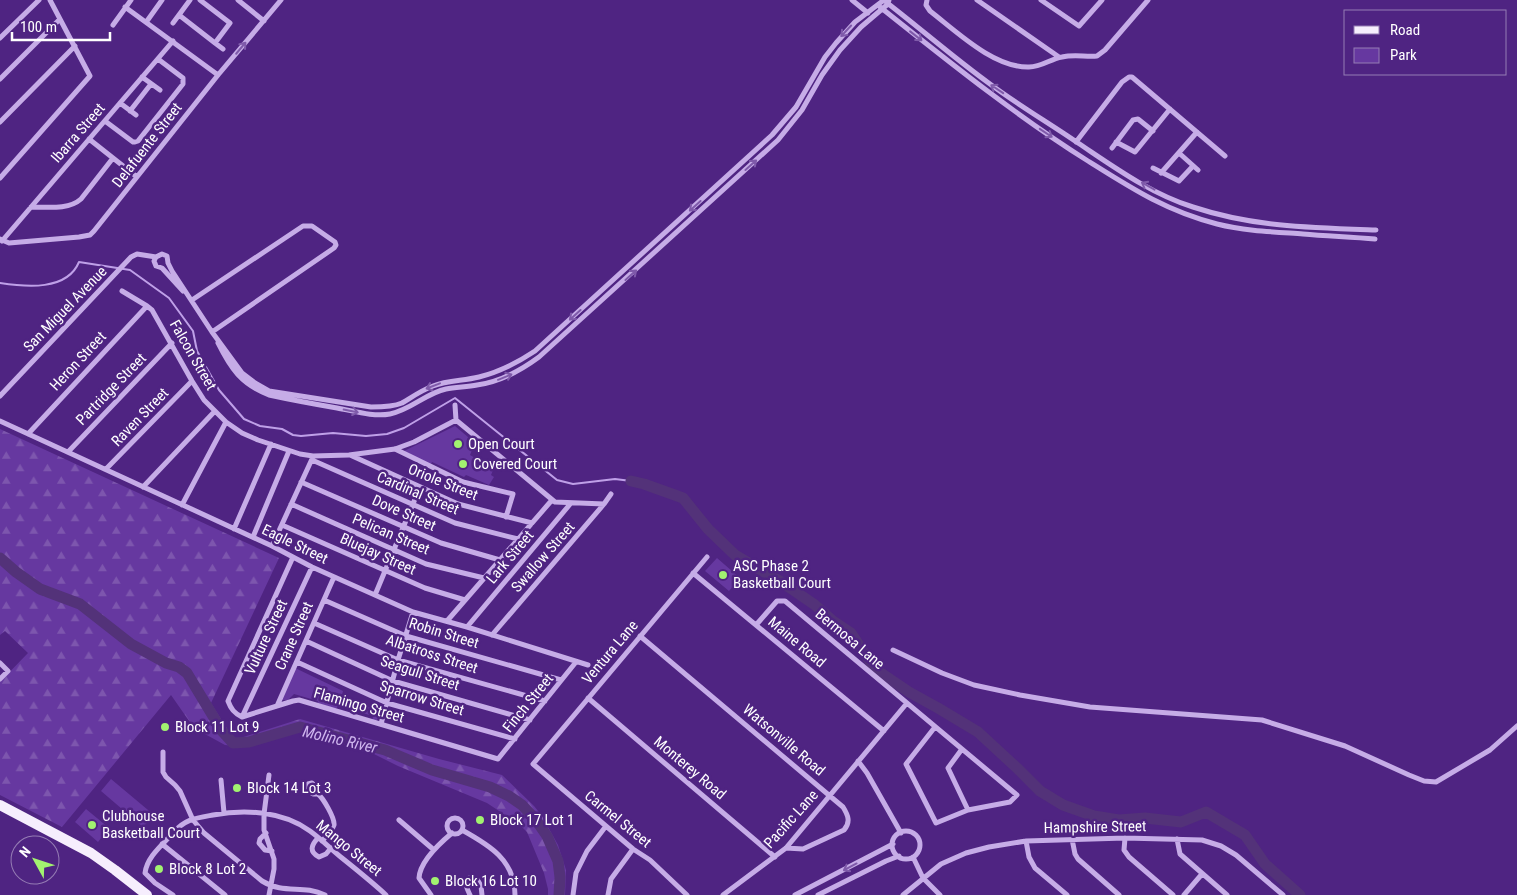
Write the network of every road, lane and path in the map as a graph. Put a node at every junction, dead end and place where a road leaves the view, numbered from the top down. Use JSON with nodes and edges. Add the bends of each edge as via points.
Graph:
{"nodes":[{"id":1,"x":39,"y":0,"type":"edge"},
{"id":2,"x":50,"y":0,"type":"edge"},
{"id":3,"x":130,"y":0,"type":"edge"},
{"id":4,"x":162,"y":0,"type":"edge"},
{"id":5,"x":190,"y":0,"type":"edge"},
{"id":6,"x":200,"y":0,"type":"edge"},
{"id":7,"x":238,"y":0,"type":"edge"},
{"id":8,"x":280,"y":0,"type":"edge"},
{"id":9,"x":852,"y":0,"type":"edge"},
{"id":10,"x":926,"y":0,"type":"edge"},
{"id":11,"x":978,"y":0,"type":"edge"},
{"id":12,"x":1042,"y":0,"type":"edge"},
{"id":13,"x":1102,"y":0,"type":"edge"},
{"id":14,"x":1148,"y":0,"type":"edge"},
{"id":15,"x":886,"y":1,"type":"edge"},
{"id":16,"x":878,"y":6,"type":"junction"},
{"id":17,"x":126,"y":7,"type":"junction"},
{"id":18,"x":883,"y":10,"type":"junction"},
{"id":19,"x":867,"y":12,"type":"junction"},
{"id":20,"x":179,"y":15,"type":"junction"},
{"id":21,"x":872,"y":17,"type":"junction"},
{"id":22,"x":60,"y":19,"type":"junction"},
{"id":23,"x":146,"y":21,"type":"junction"},
{"id":24,"x":264,"y":21,"type":"junction"},
{"id":25,"x":173,"y":23,"type":"dead end"},
{"id":26,"x":113,"y":25,"type":"dead end"},
{"id":27,"x":0,"y":38,"type":"edge"},
{"id":28,"x":173,"y":41,"type":"junction"},
{"id":29,"x":215,"y":43,"type":"junction"},
{"id":30,"x":74,"y":46,"type":"junction"},
{"id":31,"x":223,"y":49,"type":"dead end"},
{"id":32,"x":1059,"y":57,"type":"junction"},
{"id":33,"x":158,"y":59,"type":"junction"},
{"id":34,"x":218,"y":75,"type":"junction"},
{"id":35,"x":142,"y":77,"type":"junction"},
{"id":36,"x":0,"y":79,"type":"edge"},
{"id":37,"x":151,"y":84,"type":"junction"},
{"id":38,"x":160,"y":90,"type":"dead end"},
{"id":39,"x":120,"y":103,"type":"junction"},
{"id":40,"x":1170,"y":109,"type":"junction"},
{"id":41,"x":130,"y":111,"type":"junction"},
{"id":42,"x":136,"y":115,"type":"dead end"},
{"id":43,"x":105,"y":121,"type":"junction"},
{"id":44,"x":0,"y":122,"type":"edge"},
{"id":45,"x":1153,"y":131,"type":"junction"},
{"id":46,"x":1196,"y":132,"type":"junction"},
{"id":47,"x":89,"y":139,"type":"junction"},
{"id":48,"x":1076,"y":142,"type":"junction"},
{"id":49,"x":1116,"y":142,"type":"junction"},
{"id":50,"x":1112,"y":148,"type":"dead end"},
{"id":51,"x":1179,"y":153,"type":"junction"},
{"id":52,"x":1225,"y":156,"type":"dead end"},
{"id":53,"x":113,"y":158,"type":"junction"},
{"id":54,"x":1192,"y":166,"type":"junction"},
{"id":55,"x":1153,"y":168,"type":"dead end"},
{"id":56,"x":1198,"y":170,"type":"dead end"},
{"id":57,"x":1161,"y":173,"type":"junction"},
{"id":58,"x":137,"y":177,"type":"junction"},
{"id":59,"x":0,"y":178,"type":"edge"},
{"id":60,"x":31,"y":207,"type":"junction"},
{"id":61,"x":1192,"y":207,"type":"junction"},
{"id":62,"x":1190,"y":216,"type":"junction"},
{"id":63,"x":1376,"y":230,"type":"dead end"},
{"id":64,"x":1376,"y":239,"type":"dead end"},
{"id":65,"x":1,"y":240,"type":"edge"},
{"id":66,"x":156,"y":257,"type":"junction"},
{"id":67,"x":168,"y":263,"type":"junction"},
{"id":68,"x":162,"y":268,"type":"junction"},
{"id":69,"x":122,"y":291,"type":"dead end"},
{"id":70,"x":192,"y":300,"type":"junction"},
{"id":71,"x":147,"y":306,"type":"junction"},
{"id":72,"x":212,"y":332,"type":"junction"},
{"id":73,"x":172,"y":343,"type":"junction"},
{"id":74,"x":192,"y":381,"type":"junction"},
{"id":75,"x":0,"y":396,"type":"edge"},
{"id":76,"x":455,"y":405,"type":"dead end"},
{"id":77,"x":215,"y":411,"type":"junction"},
{"id":78,"x":456,"y":420,"type":"junction"},
{"id":79,"x":0,"y":422,"type":"edge"},
{"id":80,"x":226,"y":422,"type":"junction"},
{"id":81,"x":28,"y":434,"type":"junction"},
{"id":82,"x":271,"y":444,"type":"junction"},
{"id":83,"x":395,"y":449,"type":"junction"},
{"id":84,"x":290,"y":451,"type":"junction"},
{"id":85,"x":68,"y":452,"type":"junction"},
{"id":86,"x":349,"y":455,"type":"junction"},
{"id":87,"x":312,"y":458,"type":"junction"},
{"id":88,"x":106,"y":469,"type":"junction"},
{"id":89,"x":302,"y":482,"type":"junction"},
{"id":90,"x":143,"y":487,"type":"junction"},
{"id":91,"x":420,"y":488,"type":"junction"},
{"id":92,"x":611,"y":494,"type":"dead end"},
{"id":93,"x":552,"y":500,"type":"junction"},
{"id":94,"x":291,"y":504,"type":"junction"},
{"id":95,"x":571,"y":504,"type":"junction"},
{"id":96,"x":604,"y":504,"type":"junction"},
{"id":97,"x":182,"y":505,"type":"junction"},
{"id":98,"x":412,"y":505,"type":"junction"},
{"id":99,"x":506,"y":517,"type":"junction"},
{"id":100,"x":532,"y":523,"type":"junction"},
{"id":101,"x":282,"y":525,"type":"junction"},
{"id":102,"x":404,"y":527,"type":"junction"},
{"id":103,"x":234,"y":529,"type":"junction"},
{"id":104,"x":253,"y":537,"type":"junction"},
{"id":105,"x":518,"y":539,"type":"junction"},
{"id":106,"x":272,"y":546,"type":"junction"},
{"id":107,"x":394,"y":550,"type":"junction"},
{"id":108,"x":293,"y":557,"type":"junction"},
{"id":109,"x":707,"y":557,"type":"dead end"},
{"id":110,"x":500,"y":560,"type":"junction"},
{"id":111,"x":312,"y":567,"type":"junction"},
{"id":112,"x":385,"y":571,"type":"junction"},
{"id":113,"x":694,"y":573,"type":"junction"},
{"id":114,"x":334,"y":577,"type":"junction"},
{"id":115,"x":484,"y":578,"type":"junction"},
{"id":116,"x":375,"y":595,"type":"junction"},
{"id":117,"x":324,"y":600,"type":"junction"},
{"id":118,"x":465,"y":600,"type":"junction"},
{"id":119,"x":413,"y":612,"type":"junction"},
{"id":120,"x":447,"y":621,"type":"junction"},
{"id":121,"x":314,"y":623,"type":"junction"},
{"id":122,"x":756,"y":625,"type":"junction"},
{"id":123,"x":467,"y":627,"type":"junction"},
{"id":124,"x":492,"y":635,"type":"junction"},
{"id":125,"x":406,"y":636,"type":"junction"},
{"id":126,"x":640,"y":636,"type":"junction"},
{"id":127,"x":306,"y":641,"type":"junction"},
{"id":128,"x":893,"y":650,"type":"dead end"},
{"id":129,"x":398,"y":660,"type":"junction"},
{"id":130,"x":297,"y":662,"type":"junction"},
{"id":131,"x":576,"y":662,"type":"junction"},
{"id":132,"x":0,"y":663,"type":"edge"},
{"id":133,"x":588,"y":665,"type":"dead end"},
{"id":134,"x":0,"y":679,"type":"edge"},
{"id":135,"x":561,"y":680,"type":"junction"},
{"id":136,"x":393,"y":681,"type":"junction"},
{"id":137,"x":588,"y":698,"type":"junction"},
{"id":138,"x":545,"y":701,"type":"junction"},
{"id":139,"x":387,"y":703,"type":"junction"},
{"id":140,"x":907,"y":703,"type":"junction"},
{"id":141,"x":277,"y":706,"type":"junction"},
{"id":142,"x":242,"y":717,"type":"junction"},
{"id":143,"x":530,"y":720,"type":"junction"},
{"id":144,"x":381,"y":724,"type":"junction"},
{"id":145,"x":1517,"y":726,"type":"edge"},
{"id":146,"x":935,"y":727,"type":"junction"},
{"id":147,"x":884,"y":731,"type":"junction"},
{"id":148,"x":515,"y":738,"type":"junction"},
{"id":149,"x":962,"y":749,"type":"junction"},
{"id":150,"x":163,"y":752,"type":"dead end"},
{"id":151,"x":498,"y":759,"type":"joint"},
{"id":152,"x":858,"y":761,"type":"junction"},
{"id":153,"x":533,"y":764,"type":"joint"},
{"id":154,"x":269,"y":774,"type":"dead end"},
{"id":155,"x":221,"y":780,"type":"dead end"},
{"id":156,"x":318,"y":794,"type":"dead end"},
{"id":157,"x":830,"y":795,"type":"junction"},
{"id":158,"x":0,"y":805,"type":"edge"},
{"id":159,"x":968,"y":810,"type":"junction"},
{"id":160,"x":224,"y":813,"type":"junction"},
{"id":161,"x":264,"y":814,"type":"junction"},
{"id":162,"x":193,"y":820,"type":"junction"},
{"id":163,"x":399,"y":820,"type":"dead end"},
{"id":164,"x":606,"y":826,"type":"junction"},
{"id":165,"x":462,"y":830,"type":"junction"},
{"id":166,"x":452,"y":833,"type":"junction"},
{"id":167,"x":901,"y":833,"type":"junction"},
{"id":168,"x":266,"y":834,"type":"junction"},
{"id":169,"x":1125,"y":838,"type":"junction"},
{"id":170,"x":1072,"y":839,"type":"junction"},
{"id":171,"x":1177,"y":839,"type":"junction"},
{"id":172,"x":320,"y":840,"type":"junction"},
{"id":173,"x":1026,"y":841,"type":"junction"},
{"id":174,"x":162,"y":844,"type":"junction"},
{"id":175,"x":893,"y":844,"type":"junction"},
{"id":176,"x":331,"y":848,"type":"junction"},
{"id":177,"x":786,"y":848,"type":"junction"},
{"id":178,"x":633,"y":849,"type":"junction"},
{"id":179,"x":434,"y":850,"type":"junction"},
{"id":180,"x":272,"y":851,"type":"junction"},
{"id":181,"x":899,"y":856,"type":"junction"},
{"id":182,"x":775,"y":857,"type":"junction"},
{"id":183,"x":913,"y":857,"type":"junction"},
{"id":184,"x":1202,"y":874,"type":"junction"},
{"id":185,"x":923,"y":878,"type":"junction"},
{"id":186,"x":270,"y":886,"type":"junction"},
{"id":187,"x":147,"y":895,"type":"edge"},
{"id":188,"x":173,"y":895,"type":"edge"},
{"id":189,"x":225,"y":895,"type":"edge"},
{"id":190,"x":269,"y":895,"type":"edge"},
{"id":191,"x":325,"y":895,"type":"edge"},
{"id":192,"x":386,"y":895,"type":"edge"},
{"id":193,"x":431,"y":895,"type":"edge"},
{"id":194,"x":470,"y":895,"type":"edge"},
{"id":195,"x":482,"y":895,"type":"edge"},
{"id":196,"x":515,"y":895,"type":"edge"},
{"id":197,"x":573,"y":895,"type":"edge"},
{"id":198,"x":608,"y":895,"type":"edge"},
{"id":199,"x":687,"y":895,"type":"edge"},
{"id":200,"x":723,"y":895,"type":"edge"},
{"id":201,"x":795,"y":895,"type":"edge"},
{"id":202,"x":818,"y":895,"type":"edge"},
{"id":203,"x":903,"y":895,"type":"edge"},
{"id":204,"x":940,"y":895,"type":"edge"},
{"id":205,"x":1067,"y":895,"type":"edge"},
{"id":206,"x":1119,"y":895,"type":"edge"},
{"id":207,"x":1174,"y":895,"type":"edge"},
{"id":208,"x":1184,"y":895,"type":"edge"},
{"id":209,"x":1227,"y":895,"type":"edge"},
{"id":210,"x":1284,"y":895,"type":"edge"}],
"edges":[{"from":1,"to":27,"type":"street"},
{"from":2,"to":22,"type":"street"},
{"from":3,"to":17,"type":"street"},
{"from":4,"to":23,"type":"street"},
{"from":5,"to":20,"type":"street"},
{"from":6,"to":29,"type":"street","via":[[233,22]]},
{"from":7,"to":24,"type":"street"},
{"from":8,"to":24,"type":"street","name":"Delafuente Street"},
{"from":9,"to":19,"type":"street"},
{"from":10,"to":32,"type":"street","via":[[930,11],[1004,64],[1031,67]]},
{"from":11,"to":32,"type":"street"},
{"from":12,"to":13,"type":"street","via":[[1079,26]]},
{"from":14,"to":32,"type":"street","via":[[1101,54]]},
{"from":15,"to":16,"type":"street"},
{"from":15,"to":18,"type":"street"},
{"from":48,"to":15,"type":"street","one_way":true,"via":[[990,84]]},
{"from":16,"to":18,"type":"street"},
{"from":16,"to":19,"type":"street"},
{"from":17,"to":23,"type":"street"},
{"from":17,"to":26,"type":"street"},
{"from":18,"to":21,"type":"street"},
{"from":18,"to":62,"type":"street","one_way":true,"via":[[970,79],[1071,150],[1141,194]]},
{"from":19,"to":21,"type":"street"},
{"from":19,"to":72,"type":"street","one_way":true,"via":[[825,57],[796,106],[772,135],[535,351],[518,362],[497,372],[431,386],[400,404],[371,407],[269,391],[242,373]]},
{"from":20,"to":25,"type":"street"},
{"from":20,"to":29,"type":"street"},
{"from":72,"to":21,"type":"street","one_way":true,"via":[[228,363],[257,391],[360,413],[380,415],[404,410],[434,393],[478,385],[522,370],[778,140],[802,110],[840,50]]},
{"from":22,"to":30,"type":"street"},
{"from":22,"to":36,"type":"street"},
{"from":23,"to":28,"type":"street"},
{"from":34,"to":24,"type":"street","name":"Delafuente Street","one_way":true},
{"from":28,"to":33,"type":"street","name":"Ibarra Street"},
{"from":28,"to":34,"type":"street"},
{"from":29,"to":31,"type":"street"},
{"from":30,"to":44,"type":"street"},
{"from":30,"to":59,"type":"street","via":[[90,76]]},
{"from":33,"to":35,"type":"street","name":"Ibarra Street"},
{"from":33,"to":43,"type":"street","via":[[183,78],[184,84],[138,141],[133,142]]},
{"from":34,"to":58,"type":"street","name":"Delafuente Street"},
{"from":35,"to":37,"type":"street"},
{"from":35,"to":39,"type":"street","name":"Ibarra Street"},
{"from":37,"to":38,"type":"street"},
{"from":37,"to":41,"type":"street"},
{"from":39,"to":41,"type":"street"},
{"from":39,"to":43,"type":"street","name":"Ibarra Street"},
{"from":40,"to":45,"type":"street"},
{"from":40,"to":46,"type":"street"},
{"from":40,"to":48,"type":"street","via":[[1130,77],[1122,82]]},
{"from":41,"to":42,"type":"street"},
{"from":43,"to":47,"type":"street","name":"Ibarra Street"},
{"from":45,"to":49,"type":"street","via":[[1135,152]]},
{"from":45,"to":49,"type":"street","via":[[1135,119]]},
{"from":46,"to":51,"type":"street"},
{"from":46,"to":52,"type":"street"},
{"from":47,"to":53,"type":"street"},
{"from":47,"to":60,"type":"street","name":"Ibarra Street"},
{"from":61,"to":48,"type":"street","one_way":true,"via":[[1145,185]]},
{"from":49,"to":50,"type":"street"},
{"from":51,"to":54,"type":"street"},
{"from":51,"to":57,"type":"street"},
{"from":53,"to":58,"type":"street"},
{"from":53,"to":60,"type":"street","via":[[77,204]]},
{"from":54,"to":56,"type":"street"},
{"from":54,"to":57,"type":"street","via":[[1179,181]]},
{"from":55,"to":57,"type":"street"},
{"from":58,"to":65,"type":"street","name":"Delafuente Street","via":[[90,235],[8,243]]},
{"from":60,"to":65,"type":"street","name":"Ibarra Street"},
{"from":61,"to":62,"type":"street"},
{"from":61,"to":63,"type":"street","via":[[1264,224]]},
{"from":62,"to":64,"type":"street","via":[[1263,232]]},
{"from":66,"to":67,"type":"street","via":[[165,255]]},
{"from":66,"to":68,"type":"street","via":[[156,266]]},
{"from":66,"to":75,"type":"street","name":"San Miguel Avenue","via":[[137,254],[131,257]]},
{"from":67,"to":68,"type":"street"},
{"from":67,"to":70,"type":"street"},
{"from":68,"to":70,"type":"street"},
{"from":69,"to":71,"type":"street","name":"Falcon Street"},
{"from":70,"to":72,"type":"street"},
{"from":70,"to":72,"type":"street","via":[[303,226],[312,226],[335,242],[334,248]]},
{"from":71,"to":73,"type":"street","name":"Falcon Street"},
{"from":71,"to":81,"type":"street","name":"Heron Street"},
{"from":73,"to":74,"type":"street","name":"Falcon Street"},
{"from":73,"to":85,"type":"street","name":"Partridge Street"},
{"from":74,"to":77,"type":"street","name":"Falcon Street"},
{"from":74,"to":88,"type":"street","name":"Raven Street"},
{"from":76,"to":78,"type":"street"},
{"from":77,"to":80,"type":"street","name":"Falcon Street"},
{"from":77,"to":90,"type":"street"},
{"from":78,"to":83,"type":"street"},
{"from":78,"to":93,"type":"street"},
{"from":79,"to":81,"type":"street","name":"Eagle Street"},
{"from":80,"to":82,"type":"street","name":"Falcon Street","via":[[242,433]]},
{"from":80,"to":97,"type":"street"},
{"from":81,"to":85,"type":"street","name":"Eagle Street"},
{"from":82,"to":84,"type":"street","name":"Falcon Street"},
{"from":82,"to":103,"type":"street"},
{"from":83,"to":86,"type":"street"},
{"from":83,"to":99,"type":"street","via":[[463,482],[513,494]]},
{"from":84,"to":87,"type":"street","name":"Falcon Street"},
{"from":84,"to":104,"type":"street"},
{"from":85,"to":88,"type":"street","name":"Eagle Street"},
{"from":86,"to":87,"type":"street"},
{"from":86,"to":91,"type":"street","name":"Oriole Street"},
{"from":87,"to":89,"type":"street"},
{"from":87,"to":98,"type":"street","name":"Cardinal Street"},
{"from":88,"to":90,"type":"street","name":"Eagle Street"},
{"from":89,"to":94,"type":"street"},
{"from":89,"to":102,"type":"street","name":"Dove Street"},
{"from":90,"to":97,"type":"street","name":"Eagle Street"},
{"from":91,"to":98,"type":"street"},
{"from":91,"to":99,"type":"street","name":"Oriole Street","via":[[458,504]]},
{"from":92,"to":96,"type":"street","name":"Swallow Street"},
{"from":93,"to":95,"type":"street"},
{"from":93,"to":100,"type":"street"},
{"from":94,"to":101,"type":"street"},
{"from":94,"to":107,"type":"street","name":"Pelican Street"},
{"from":95,"to":96,"type":"street"},
{"from":95,"to":123,"type":"street","name":"Lark Street"},
{"from":96,"to":124,"type":"street","name":"Swallow Street"},
{"from":97,"to":103,"type":"street","name":"Eagle Street"},
{"from":98,"to":102,"type":"street"},
{"from":98,"to":105,"type":"street","name":"Cardinal Street","via":[[454,523]]},
{"from":99,"to":100,"type":"street","name":"Oriole Street"},
{"from":100,"to":105,"type":"street"},
{"from":101,"to":106,"type":"street"},
{"from":101,"to":112,"type":"street","name":"Bluejay Street"},
{"from":102,"to":107,"type":"street"},
{"from":102,"to":110,"type":"street","name":"Dove Street","via":[[446,545]]},
{"from":103,"to":104,"type":"street","name":"Eagle Street"},
{"from":104,"to":106,"type":"street","name":"Eagle Street"},
{"from":105,"to":110,"type":"street"},
{"from":106,"to":108,"type":"street","name":"Eagle Street"},
{"from":107,"to":112,"type":"street"},
{"from":107,"to":115,"type":"street","name":"Pelican Street","via":[[426,564]]},
{"from":108,"to":111,"type":"street","name":"Eagle Street"},
{"from":108,"to":142,"type":"street","via":[[228,701],[232,710]]},
{"from":109,"to":113,"type":"street","name":"Ventura Lane"},
{"from":110,"to":115,"type":"street"},
{"from":111,"to":114,"type":"street","name":"Eagle Street"},
{"from":111,"to":142,"type":"street","name":"Vulture Street"},
{"from":112,"to":116,"type":"street"},
{"from":112,"to":118,"type":"street","name":"Bluejay Street"},
{"from":113,"to":122,"type":"street","name":"Maine Road"},
{"from":113,"to":126,"type":"street","name":"Ventura Lane"},
{"from":114,"to":116,"type":"street","name":"Eagle Street"},
{"from":114,"to":117,"type":"street","name":"Crane Street"},
{"from":115,"to":118,"type":"street"},
{"from":116,"to":119,"type":"street","name":"Eagle Street"},
{"from":117,"to":121,"type":"street","name":"Crane Street"},
{"from":117,"to":125,"type":"street","name":"Robin Street"},
{"from":118,"to":120,"type":"street"},
{"from":119,"to":120,"type":"street","name":"Eagle Street"},
{"from":119,"to":125,"type":"street"},
{"from":120,"to":123,"type":"street","name":"Eagle Street"},
{"from":121,"to":127,"type":"street","name":"Crane Street"},
{"from":121,"to":129,"type":"street","name":"Albatross Street"},
{"from":122,"to":140,"type":"street","name":"Bermosa Lane","via":[[776,601],[785,601]]},
{"from":122,"to":147,"type":"street","name":"Maine Road"},
{"from":123,"to":124,"type":"street","name":"Eagle Street"},
{"from":124,"to":131,"type":"street","name":"Eagle Street"},
{"from":125,"to":129,"type":"street"},
{"from":125,"to":135,"type":"street","name":"Robin Street"},
{"from":126,"to":137,"type":"street","name":"Ventura Lane"},
{"from":126,"to":157,"type":"street","name":"Watsonville Road"},
{"from":127,"to":130,"type":"street","name":"Crane Street"},
{"from":127,"to":136,"type":"street","name":"Seagull Street"},
{"from":128,"to":145,"type":"street","via":[[974,685],[1020,695],[1090,707],[1262,720],[1345,746],[1424,781],[1436,782],[1490,750]]},
{"from":129,"to":136,"type":"street"},
{"from":129,"to":138,"type":"street","name":"Albatross Street"},
{"from":130,"to":139,"type":"street","name":"Sparrow Street"},
{"from":130,"to":141,"type":"street","name":"Crane Street"},
{"from":131,"to":133,"type":"street","name":"Eagle Street"},
{"from":131,"to":135,"type":"street","name":"Finch Street"},
{"from":132,"to":134,"type":"street","via":[[8,671]]},
{"from":135,"to":138,"type":"street","name":"Finch Street"},
{"from":136,"to":139,"type":"street"},
{"from":136,"to":143,"type":"street","name":"Seagull Street"},
{"from":137,"to":153,"type":"street","name":"Ventura Lane"},
{"from":137,"to":182,"type":"street","name":"Monterey Road"},
{"from":138,"to":143,"type":"street","name":"Finch Street"},
{"from":139,"to":144,"type":"street"},
{"from":139,"to":148,"type":"street","name":"Sparrow Street"},
{"from":140,"to":146,"type":"street"},
{"from":140,"to":147,"type":"street","name":"Pacific Lane"},
{"from":141,"to":142,"type":"street","name":"Flamingo Street"},
{"from":141,"to":144,"type":"street","name":"Flamingo Street","via":[[299,700]]},
{"from":143,"to":148,"type":"street","name":"Finch Street"},
{"from":144,"to":151,"type":"street","name":"Flamingo Street"},
{"from":146,"to":149,"type":"street"},
{"from":146,"to":159,"type":"street","via":[[906,764],[936,824]]},
{"from":147,"to":152,"type":"street","name":"Pacific Lane"},
{"from":148,"to":151,"type":"street","name":"Finch Street"},
{"from":149,"to":159,"type":"street","via":[[948,768]]},
{"from":149,"to":159,"type":"street","via":[[1017,795],[1010,802]]},
{"from":150,"to":162,"type":"street","via":[[163,772],[180,791]]},
{"from":152,"to":157,"type":"street","name":"Pacific Lane"},
{"from":152,"to":167,"type":"street"},
{"from":153,"to":164,"type":"street","name":"Carmel Street"},
{"from":154,"to":161,"type":"street"},
{"from":155,"to":160,"type":"street"},
{"from":156,"to":172,"type":"street","via":[[323,797],[334,824]]},
{"from":157,"to":177,"type":"street","name":"Pacific Lane"},
{"from":157,"to":177,"type":"street","name":"Watsonville Road","via":[[848,814],[844,830],[803,849]]},
{"from":158,"to":187,"type":"main road","via":[[91,852]]},
{"from":160,"to":161,"type":"street","name":"Mango Street"},
{"from":160,"to":162,"type":"street","name":"Mango Street"},
{"from":161,"to":168,"type":"street"},
{"from":161,"to":172,"type":"street","name":"Mango Street","via":[[292,822]]},
{"from":162,"to":174,"type":"street","name":"Mango Street","via":[[183,822]]},
{"from":162,"to":186,"type":"street"},
{"from":163,"to":179,"type":"street"},
{"from":164,"to":178,"type":"street","name":"Carmel Street"},
{"from":164,"to":197,"type":"street","via":[[587,851],[576,873]]},
{"from":165,"to":166,"type":"street"},
{"from":165,"to":166,"type":"street","via":[[462,822],[454,818],[447,825]]},
{"from":165,"to":196,"type":"street","via":[[492,848],[504,860],[515,884]]},
{"from":166,"to":179,"type":"street"},
{"from":167,"to":175,"type":"street"},
{"from":167,"to":183,"type":"street","via":[[910,832],[917,837],[920,846]]},
{"from":168,"to":180,"type":"street"},
{"from":168,"to":180,"type":"street","via":[[259,843],[265,850]]},
{"from":169,"to":170,"type":"street","name":"Hampshire Street"},
{"from":169,"to":171,"type":"street","name":"Hampshire Street"},
{"from":169,"to":207,"type":"street","via":[[1124,850],[1129,857]]},
{"from":170,"to":173,"type":"street","name":"Hampshire Street"},
{"from":170,"to":206,"type":"street","via":[[1078,859]]},
{"from":171,"to":184,"type":"street","via":[[1180,854]]},
{"from":171,"to":210,"type":"street","name":"Hampshire Street","via":[[1202,840],[1220,846],[1236,855]]},
{"from":172,"to":176,"type":"street","name":"Mango Street"},
{"from":172,"to":176,"type":"street","via":[[312,846],[314,854],[319,857]]},
{"from":173,"to":185,"type":"street","name":"Hampshire Street","via":[[966,853],[941,864]]},
{"from":173,"to":205,"type":"street","via":[[1035,868]]},
{"from":174,"to":188,"type":"street","name":"Mango Street","via":[[150,858],[144,873]]},
{"from":174,"to":189,"type":"street"},
{"from":175,"to":181,"type":"street"},
{"from":175,"to":201,"type":"street","one_way":true},
{"from":176,"to":192,"type":"street","name":"Mango Street"},
{"from":177,"to":182,"type":"street","name":"Pacific Lane"},
{"from":178,"to":198,"type":"street","via":[[611,879]]},
{"from":178,"to":199,"type":"street","name":"Carmel Street","via":[[650,860]]},
{"from":179,"to":193,"type":"street","via":[[420,874]]},
{"from":180,"to":186,"type":"street","via":[[274,869]]},
{"from":181,"to":183,"type":"street"},
{"from":181,"to":202,"type":"street"},
{"from":182,"to":200,"type":"street","name":"Pacific Lane"},
{"from":183,"to":185,"type":"street"},
{"from":184,"to":208,"type":"street"},
{"from":184,"to":209,"type":"street"},
{"from":185,"to":203,"type":"street","name":"Hampshire Street"},
{"from":185,"to":204,"type":"street"},
{"from":186,"to":190,"type":"street"},
{"from":186,"to":191,"type":"street","via":[[311,890]]},
{"from":194,"to":195,"type":"street","via":[[466,882],[475,878],[481,886]]}]}
